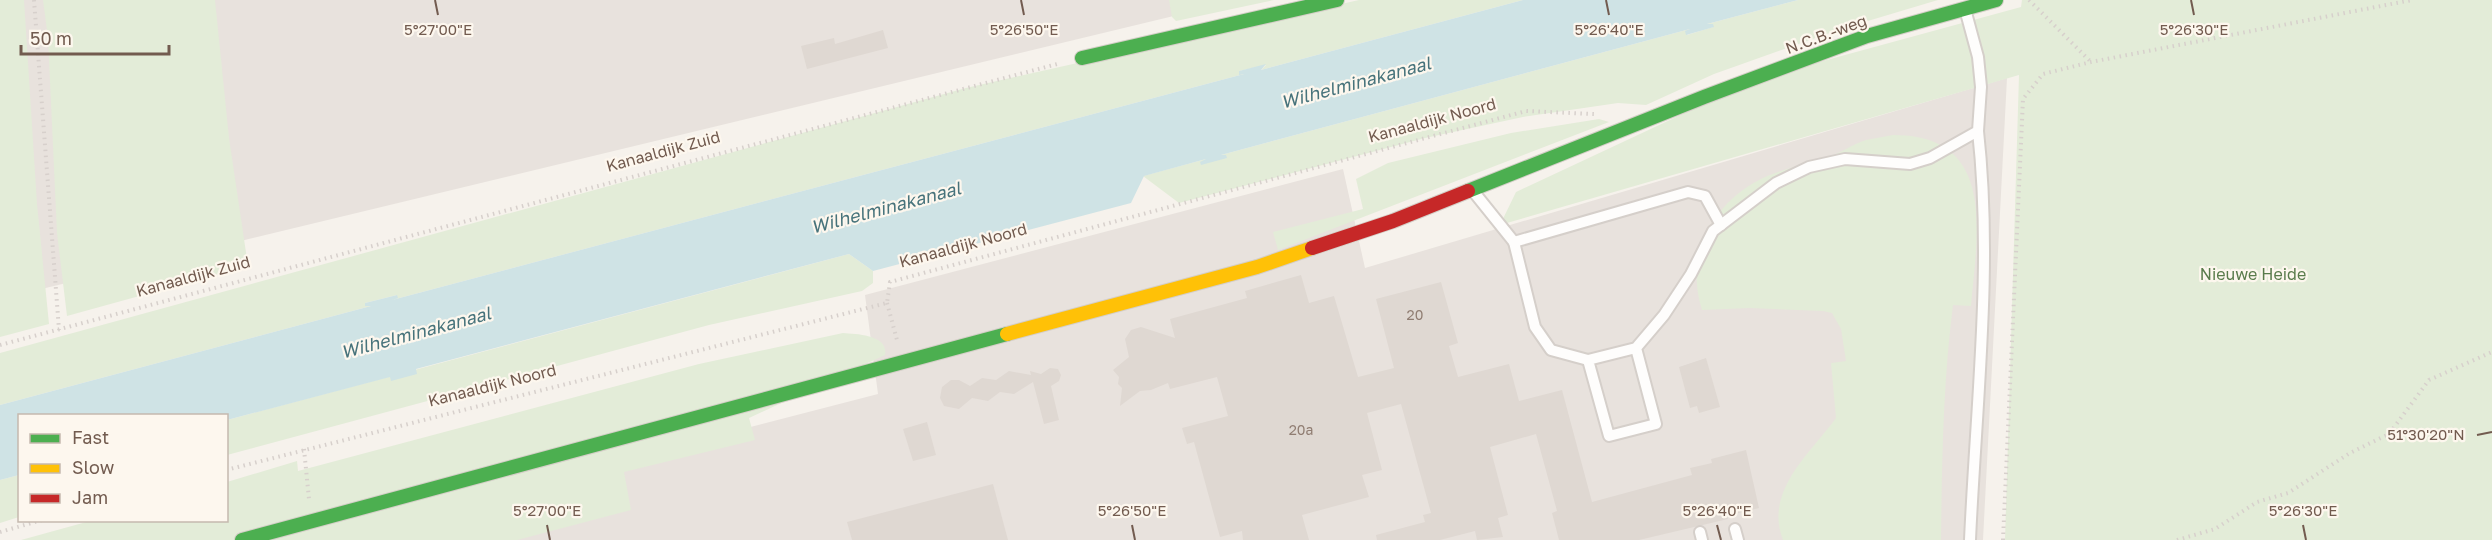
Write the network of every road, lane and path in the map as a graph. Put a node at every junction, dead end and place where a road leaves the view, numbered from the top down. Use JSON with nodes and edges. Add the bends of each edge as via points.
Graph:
{"nodes":[{"id":1,"x":34,"y":0,"type":"edge"},
{"id":2,"x":1337,"y":0,"type":"edge"},
{"id":3,"x":1996,"y":0,"type":"edge"},
{"id":4,"x":2029,"y":0,"type":"edge"},
{"id":5,"x":2412,"y":0,"type":"edge"},
{"id":6,"x":1965,"y":9,"type":"junction"},
{"id":7,"x":1082,"y":58,"type":"joint"},
{"id":8,"x":2091,"y":62,"type":"junction"},
{"id":9,"x":1598,"y":114,"type":"dead end"},
{"id":10,"x":1978,"y":131,"type":"junction"},
{"id":11,"x":1473,"y":190,"type":"junction"},
{"id":12,"x":1721,"y":225,"type":"junction"},
{"id":13,"x":1514,"y":242,"type":"junction"},
{"id":14,"x":887,"y":303,"type":"junction"},
{"id":15,"x":59,"y":330,"type":"junction"},
{"id":16,"x":0,"y":345,"type":"edge"},
{"id":17,"x":1636,"y":348,"type":"junction"},
{"id":18,"x":2492,"y":352,"type":"edge"},
{"id":19,"x":1588,"y":360,"type":"junction"},
{"id":20,"x":903,"y":362,"type":"junction"},
{"id":21,"x":304,"y":449,"type":"junction"},
{"id":22,"x":228,"y":469,"type":"edge"},
{"id":23,"x":35,"y":522,"type":"edge"},
{"id":24,"x":311,"y":522,"type":"junction"},
{"id":25,"x":0,"y":532,"type":"edge"},
{"id":26,"x":242,"y":540,"type":"edge"},
{"id":27,"x":1970,"y":540,"type":"edge"},
{"id":28,"x":2003,"y":540,"type":"edge"},
{"id":29,"x":2177,"y":540,"type":"edge"}],
"edges":[{"from":1,"to":15,"type":"path"},
{"from":2,"to":7,"type":"street"},
{"from":3,"to":6,"type":"street","name":"N.C.B.-weg"},
{"from":4,"to":8,"type":"path"},
{"from":5,"to":8,"type":"path"},
{"from":6,"to":10,"type":"lane","via":[[1978,57]]},
{"from":6,"to":11,"type":"street","name":"N.C.B.-weg","via":[[1867,36]]},
{"from":7,"to":15,"type":"path","name":"Kanaaldijk Zuid"},
{"from":8,"to":28,"type":"path","via":[[2043,74],[2024,99]]},
{"from":9,"to":14,"type":"path","name":"Kanaaldijk Noord","via":[[1526,111],[890,282]]},
{"from":10,"to":12,"type":"lane","via":[[1930,158],[1910,164],[1845,159],[1809,167],[1776,183]]},
{"from":10,"to":27,"type":"lane","via":[[1985,193]]},
{"from":11,"to":13,"type":"lane"},
{"from":11,"to":20,"type":"street","via":[[1257,267]]},
{"from":12,"to":13,"type":"lane","via":[[1705,195],[1688,192]]},
{"from":12,"to":17,"type":"lane","via":[[1713,231],[1664,315]]},
{"from":13,"to":19,"type":"lane","via":[[1535,327],[1551,350]]},
{"from":14,"to":20,"type":"path"},
{"from":14,"to":21,"type":"path","name":"Kanaaldijk Noord"},
{"from":15,"to":16,"type":"path","name":"Kanaaldijk Zuid"},
{"from":17,"to":19,"type":"lane"},
{"from":17,"to":19,"type":"lane","via":[[1656,424],[1609,436]]},
{"from":18,"to":29,"type":"path","via":[[2429,380],[2389,434],[2350,453],[2288,493],[2257,502],[2215,529]]},
{"from":20,"to":24,"type":"street"},
{"from":21,"to":22,"type":"path","name":"Kanaaldijk Noord"},
{"from":21,"to":24,"type":"path"},
{"from":23,"to":25,"type":"path"},
{"from":24,"to":26,"type":"street"}]}
